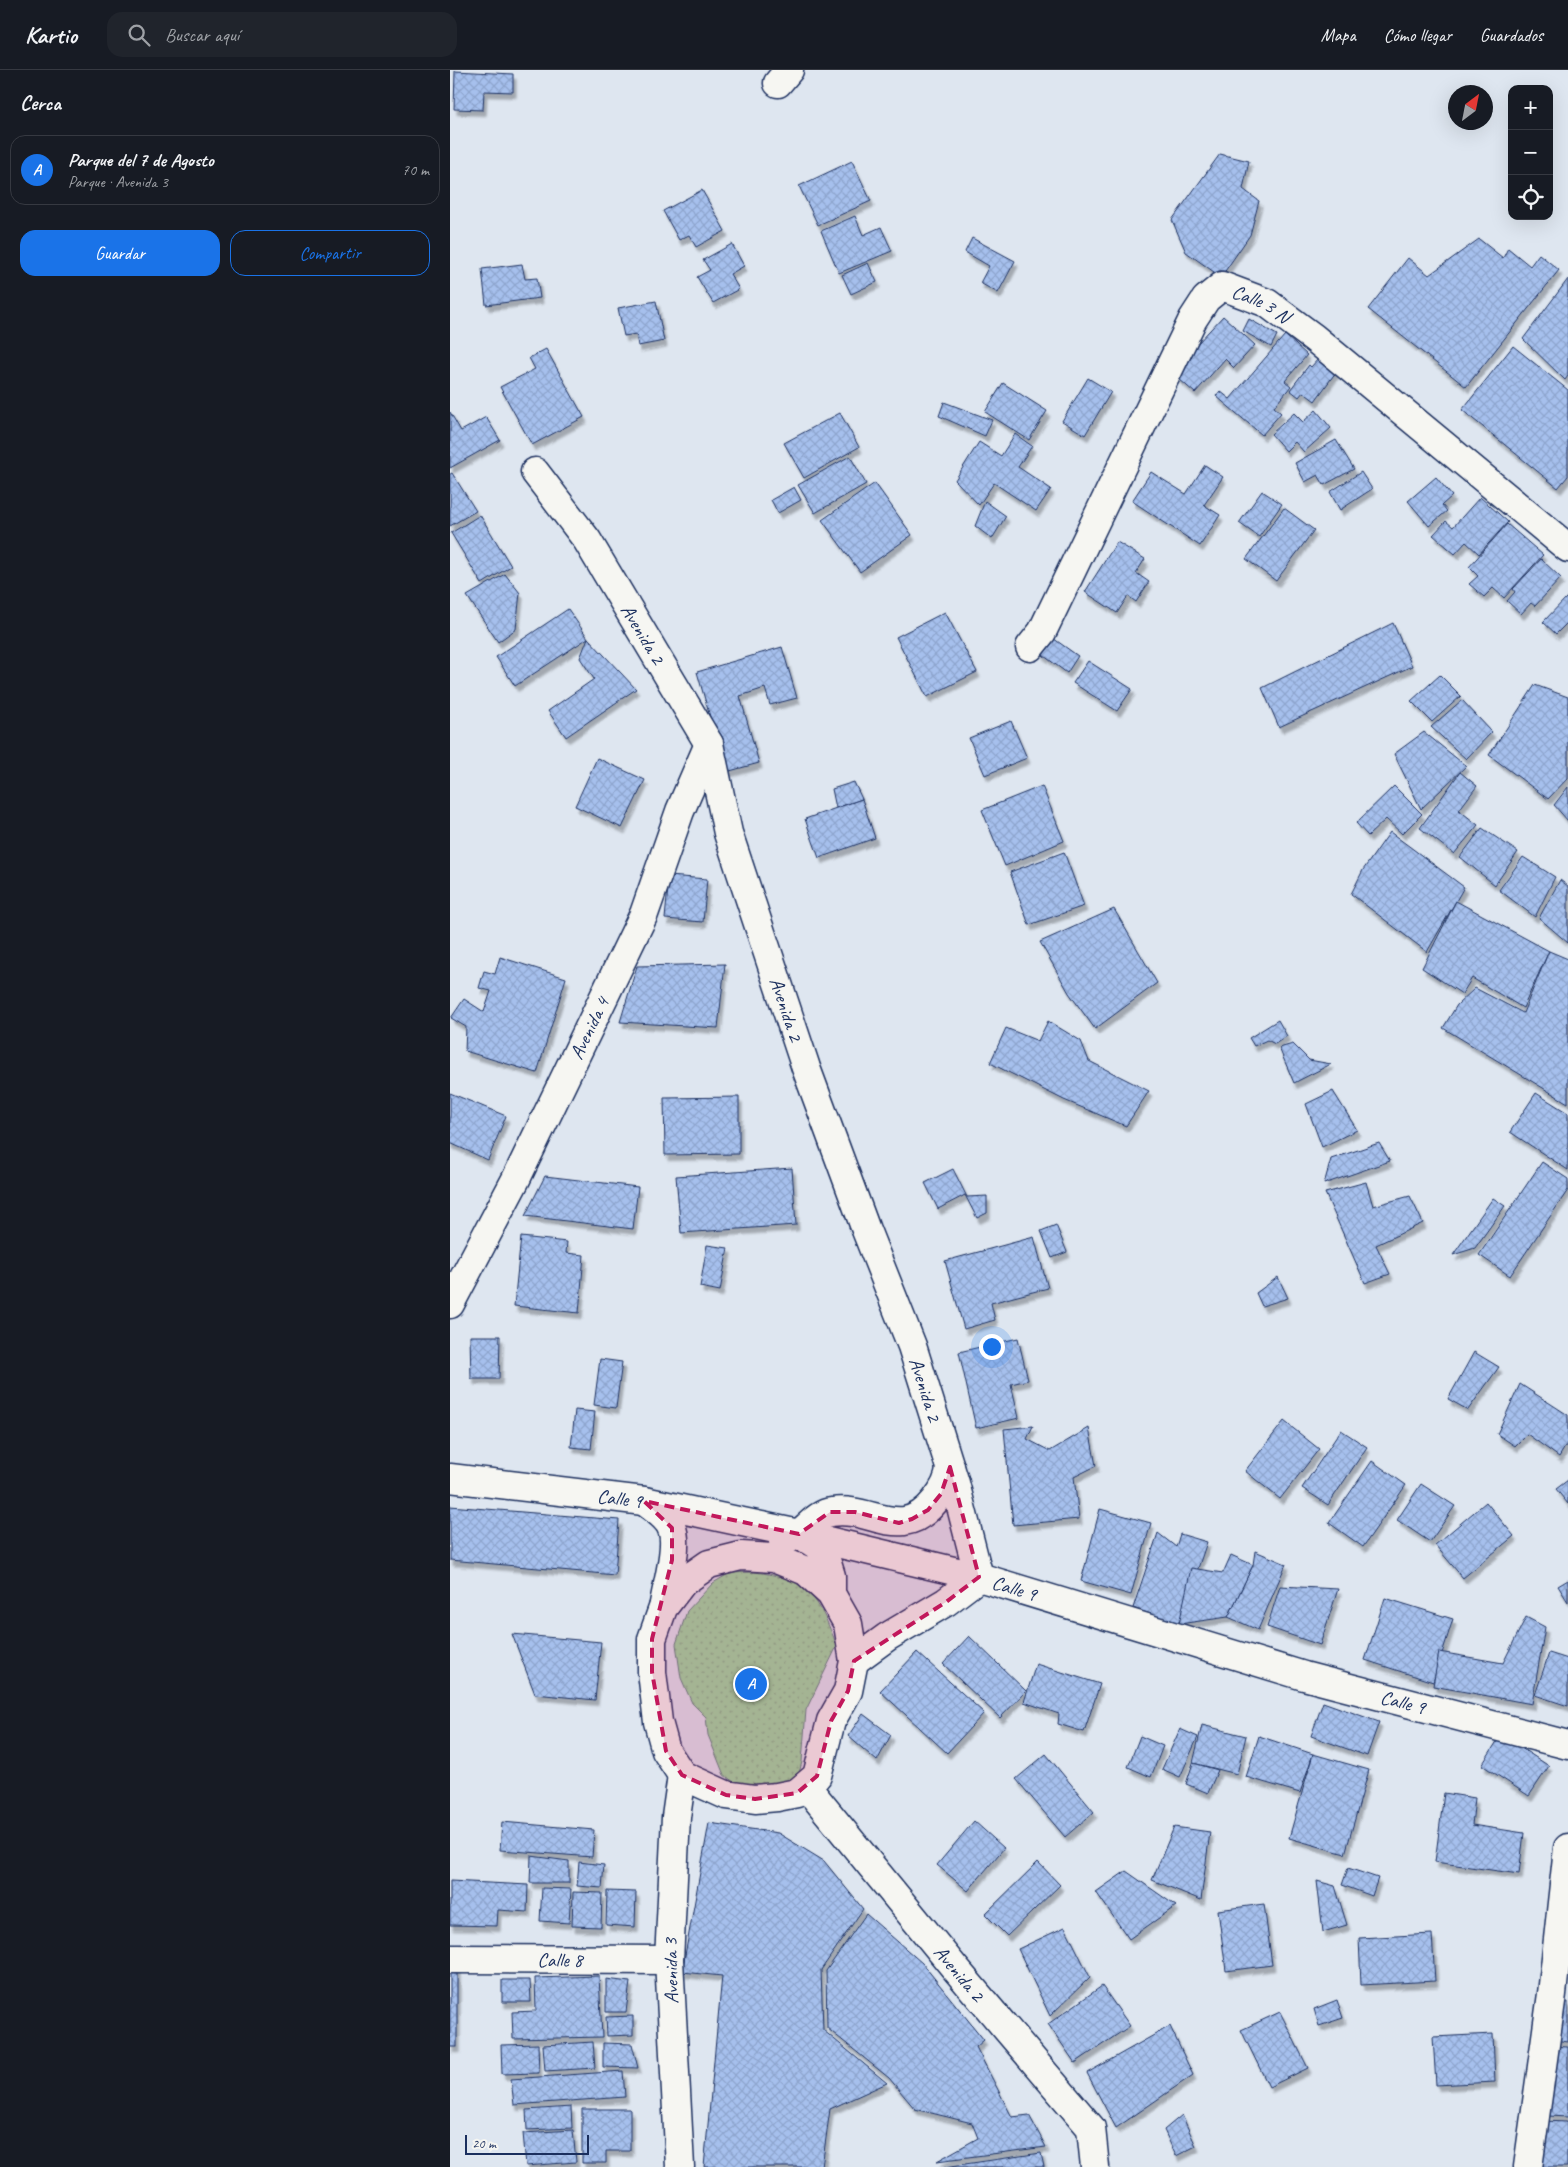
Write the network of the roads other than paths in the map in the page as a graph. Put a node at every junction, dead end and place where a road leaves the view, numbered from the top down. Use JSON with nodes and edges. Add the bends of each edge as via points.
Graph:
{"nodes":[{"id":1,"x":535,"y":472,"type":"dead end"},
{"id":2,"x":1568,"y":548,"type":"edge"},
{"id":3,"x":1030,"y":647,"type":"dead end"},
{"id":4,"x":709,"y":744,"type":"junction"},
{"id":5,"x":450,"y":1304,"type":"edge"},
{"id":6,"x":950,"y":1467,"type":"junction"},
{"id":7,"x":450,"y":1478,"type":"edge"},
{"id":8,"x":644,"y":1501,"type":"junction"},
{"id":9,"x":799,"y":1534,"type":"junction"},
{"id":10,"x":764,"y":1557,"type":"junction"},
{"id":11,"x":979,"y":1578,"type":"junction"},
{"id":12,"x":831,"y":1594,"type":"junction"},
{"id":13,"x":663,"y":1608,"type":"junction"},
{"id":14,"x":854,"y":1661,"type":"junction"},
{"id":15,"x":1568,"y":1745,"type":"edge"},
{"id":16,"x":682,"y":1775,"type":"junction"},
{"id":17,"x":806,"y":1786,"type":"junction"},
{"id":18,"x":1568,"y":1848,"type":"edge"},
{"id":19,"x":450,"y":1959,"type":"edge"},
{"id":20,"x":669,"y":1960,"type":"junction"},
{"id":21,"x":680,"y":2167,"type":"edge"},
{"id":22,"x":1095,"y":2167,"type":"edge"},
{"id":23,"x":1528,"y":2167,"type":"edge"}],
"edges":[{"from":1,"to":4,"type":"street","name":"Avenida 2","via":[[587,540]]},
{"from":2,"to":3,"type":"street","name":"Calle 3 N","via":[[1314,338],[1267,303],[1222,286],[1206,299],[1193,319],[1042,632]]},
{"from":4,"to":5,"type":"street","name":"Avenida 4","via":[[680,811],[644,914],[516,1179]]},
{"from":4,"to":6,"type":"street","name":"Avenida 2","via":[[728,833],[760,930],[813,1086],[912,1346]]},
{"from":6,"to":9,"type":"street","via":[[950,1476],[941,1494],[928,1510],[912,1519],[899,1523],[856,1512],[830,1512]]},
{"from":6,"to":11,"type":"street","name":"Avenida 2"},
{"from":7,"to":8,"type":"street","name":"Calle 9"},
{"from":8,"to":9,"type":"street","name":"Calle 9"},
{"from":8,"to":13,"type":"street","via":[[672,1528],[674,1543]]},
{"from":9,"to":10,"type":"street"},
{"from":9,"to":11,"type":"street","name":"Calle 9"},
{"from":9,"to":12,"type":"street","via":[[818,1546],[831,1576]]},
{"from":10,"to":12,"type":"street","via":[[806,1571]]},
{"from":10,"to":13,"type":"street","via":[[741,1556],[709,1564],[683,1582]]},
{"from":11,"to":14,"type":"street"},
{"from":11,"to":15,"type":"street","name":"Calle 9","via":[[1304,1676]]},
{"from":12,"to":14,"type":"street","via":[[848,1624]]},
{"from":13,"to":16,"type":"street","via":[[652,1639],[652,1672],[658,1722],[666,1751]]},
{"from":14,"to":17,"type":"street","via":[[848,1691],[831,1721],[817,1776]]},
{"from":16,"to":17,"type":"street","via":[[726,1795],[755,1799],[798,1793]]},
{"from":16,"to":20,"type":"street","name":"Avenida 3","via":[[676,1817]]},
{"from":17,"to":22,"type":"street","name":"Avenida 2","via":[[1091,2128]]},
{"from":18,"to":23,"type":"street"},
{"from":19,"to":20,"type":"street","name":"Calle 8"},
{"from":20,"to":21,"type":"street","name":"Avenida 3"}]}
